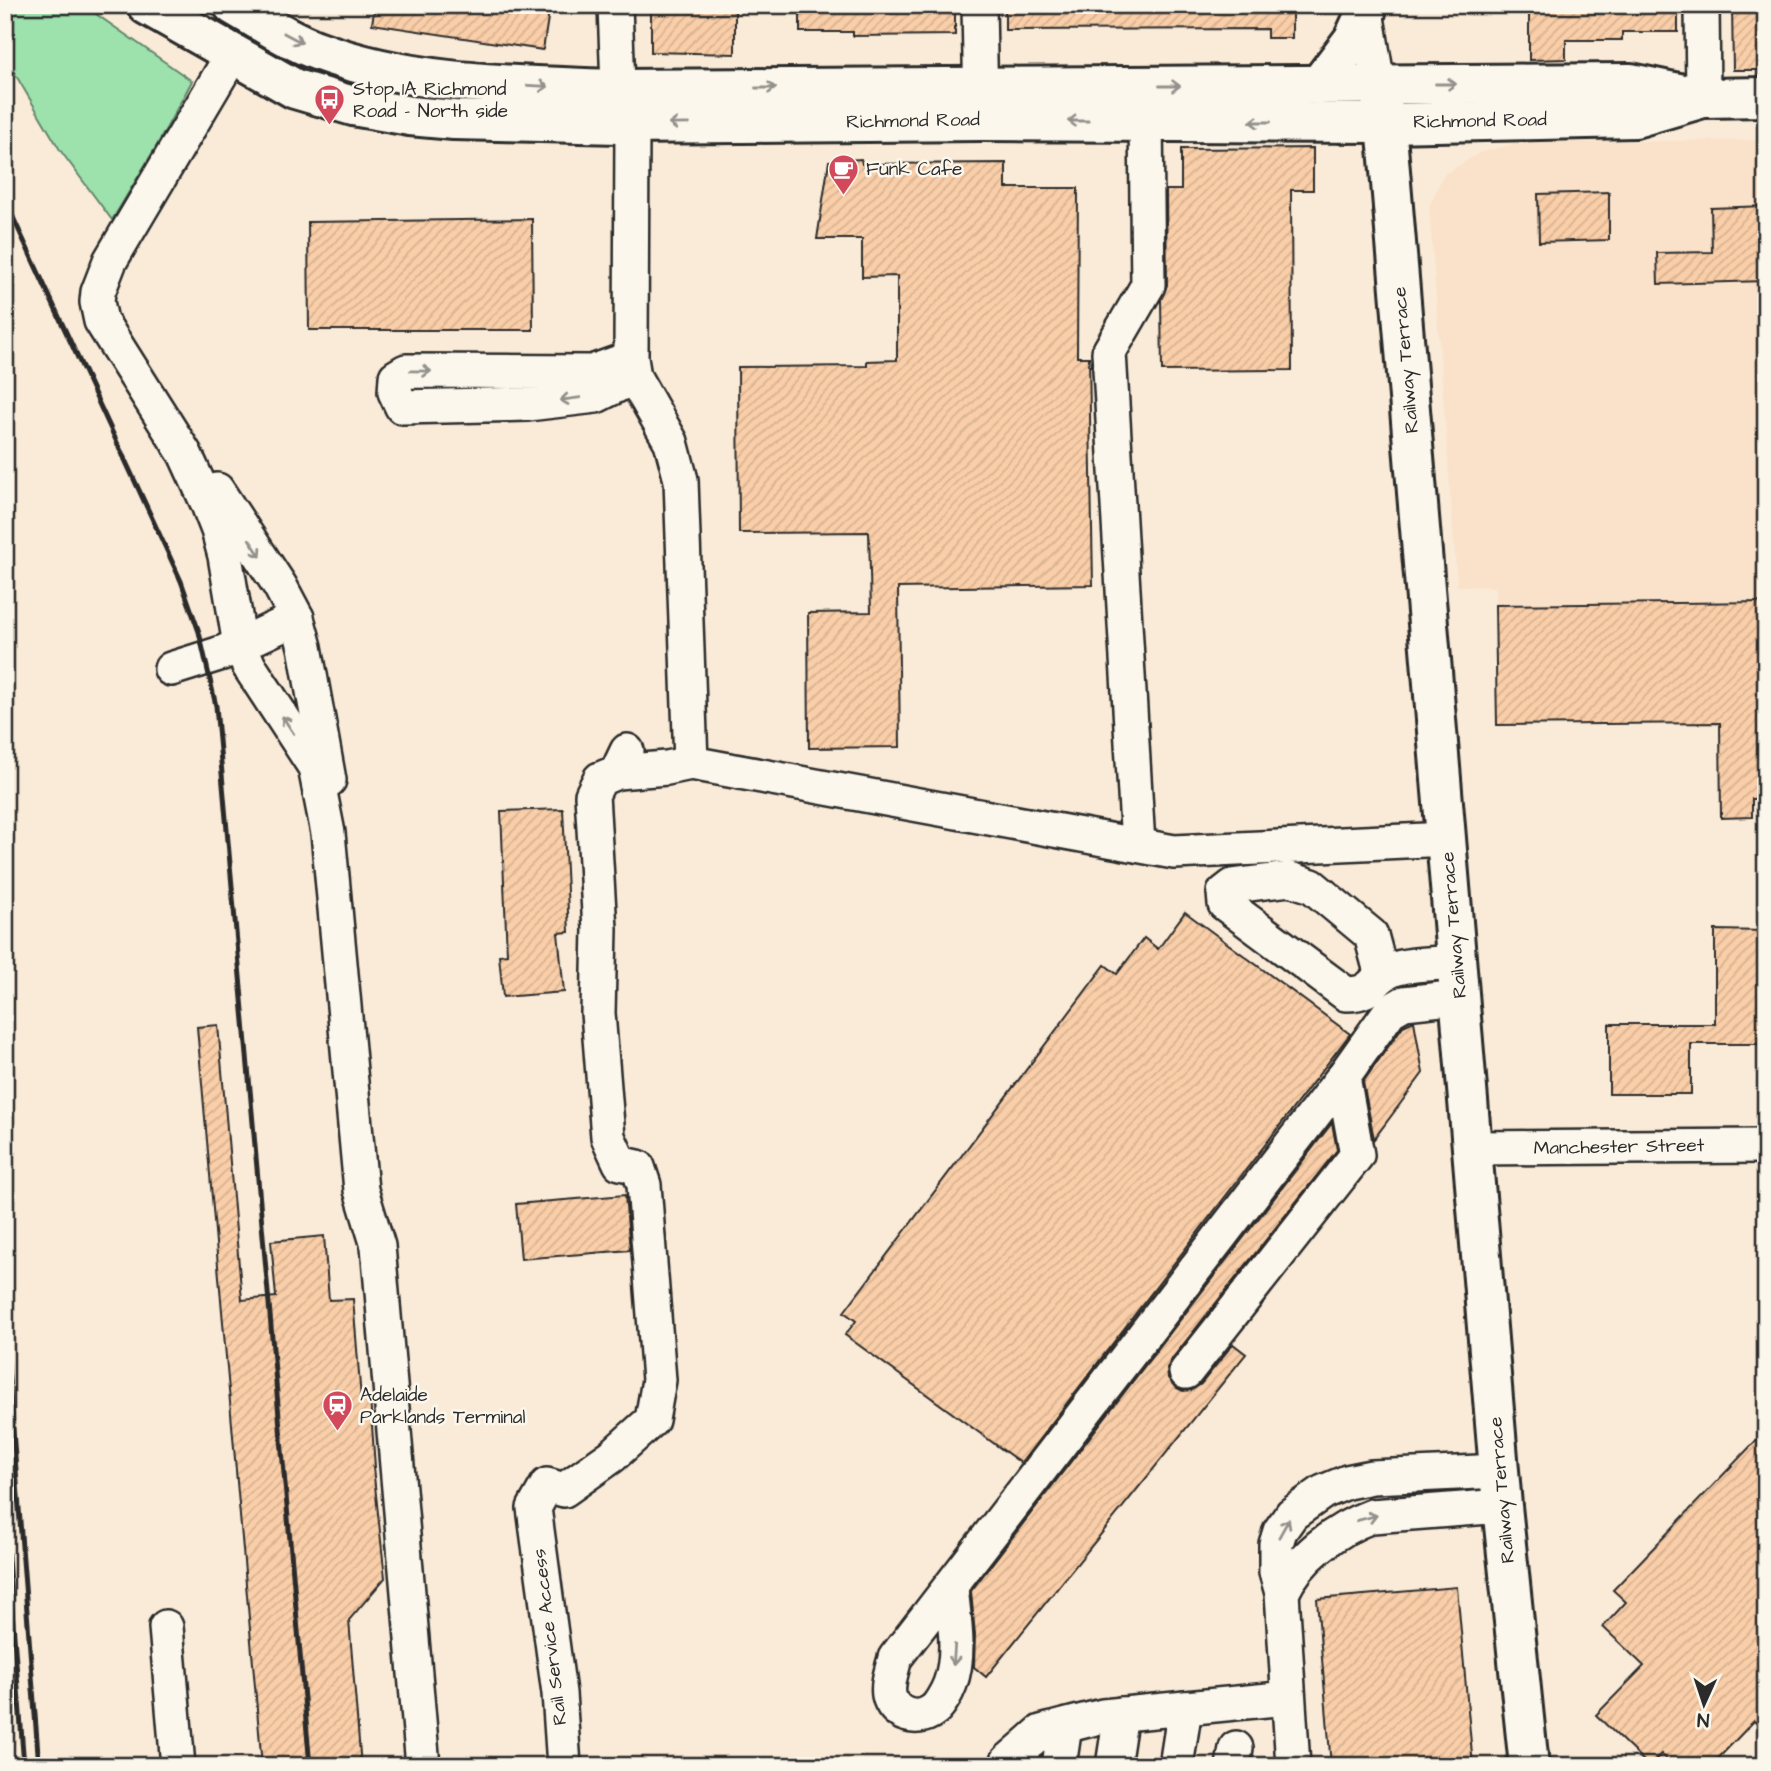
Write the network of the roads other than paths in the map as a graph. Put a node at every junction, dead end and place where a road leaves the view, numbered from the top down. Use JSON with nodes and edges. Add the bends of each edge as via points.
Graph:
{"nodes":[{"id":1,"x":146,"y":5,"type":"edge"},
{"id":2,"x":615,"y":5,"type":"edge"},
{"id":3,"x":979,"y":5,"type":"edge"},
{"id":4,"x":1702,"y":5,"type":"edge"},
{"id":5,"x":247,"y":8,"type":"edge"},
{"id":6,"x":1366,"y":9,"type":"edge"},
{"id":7,"x":232,"y":55,"type":"junction"},
{"id":8,"x":1378,"y":84,"type":"junction"},
{"id":9,"x":1319,"y":85,"type":"junction"},
{"id":10,"x":1766,"y":97,"type":"edge"},
{"id":11,"x":1703,"y":98,"type":"junction"},
{"id":12,"x":980,"y":104,"type":"junction"},
{"id":13,"x":623,"y":112,"type":"junction"},
{"id":14,"x":1146,"y":121,"type":"junction"},
{"id":15,"x":1461,"y":121,"type":"junction"},
{"id":16,"x":1328,"y":122,"type":"junction"},
{"id":17,"x":1386,"y":123,"type":"junction"},
{"id":18,"x":1391,"y":187,"type":"junction"},
{"id":19,"x":632,"y":368,"type":"junction"},
{"id":20,"x":185,"y":454,"type":"junction"},
{"id":21,"x":297,"y":618,"type":"junction"},
{"id":22,"x":240,"y":645,"type":"junction"},
{"id":23,"x":172,"y":668,"type":"dead end"},
{"id":24,"x":691,"y":763,"type":"junction"},
{"id":25,"x":328,"y":833,"type":"junction"},
{"id":26,"x":1447,"y":839,"type":"junction"},
{"id":27,"x":1138,"y":845,"type":"junction"},
{"id":28,"x":1382,"y":976,"type":"dead end"},
{"id":29,"x":1459,"y":979,"type":"junction"},
{"id":30,"x":1343,"y":1077,"type":"junction"},
{"id":31,"x":1766,"y":1146,"type":"edge"},
{"id":32,"x":1472,"y":1148,"type":"junction"},
{"id":33,"x":1186,"y":1372,"type":"dead end"},
{"id":34,"x":1501,"y":1489,"type":"junction"},
{"id":35,"x":951,"y":1587,"type":"dead end"},
{"id":36,"x":1282,"y":1593,"type":"junction"},
{"id":37,"x":166,"y":1627,"type":"dead end"},
{"id":38,"x":1289,"y":1698,"type":"junction"},
{"id":39,"x":1185,"y":1708,"type":"junction"},
{"id":40,"x":1121,"y":1714,"type":"junction"},
{"id":41,"x":1065,"y":1726,"type":"junction"},
{"id":42,"x":178,"y":1766,"type":"edge"},
{"id":43,"x":423,"y":1766,"type":"edge"},
{"id":44,"x":564,"y":1766,"type":"edge"},
{"id":45,"x":1007,"y":1766,"type":"edge"},
{"id":46,"x":1059,"y":1766,"type":"edge"},
{"id":47,"x":1113,"y":1766,"type":"edge"},
{"id":48,"x":1177,"y":1766,"type":"edge"},
{"id":49,"x":1293,"y":1766,"type":"edge"},
{"id":50,"x":1529,"y":1766,"type":"edge"}],
"edges":[{"from":1,"to":7,"type":"main road","name":"Richmond Road"},
{"from":2,"to":13,"type":"street"},
{"from":3,"to":12,"type":"street"},
{"from":4,"to":11,"type":"street"},
{"from":5,"to":7,"type":"main road"},
{"from":5,"to":13,"type":"main road","name":"Richmond Road","one_way":true,"via":[[317,51],[399,74]]},
{"from":6,"to":8,"type":"street"},
{"from":6,"to":9,"type":"main road","via":[[1353,40]]},
{"from":7,"to":13,"type":"main road","name":"Richmond Road","via":[[295,89],[410,116],[454,120]]},
{"from":7,"to":20,"type":"street","via":[[110,261],[97,302],[101,321]]},
{"from":8,"to":9,"type":"main road","name":"Richmond Road"},
{"from":8,"to":11,"type":"main road","name":"Richmond Road","one_way":true,"via":[[1631,83]]},
{"from":8,"to":17,"type":"main road","name":"Railway Terrace"},
{"from":12,"to":9,"type":"main road","name":"Richmond Road","one_way":true},
{"from":10,"to":11,"type":"main road","name":"Richmond Road"},
{"from":11,"to":15,"type":"main road","name":"Richmond Road","via":[[1634,118]]},
{"from":12,"to":13,"type":"main road","name":"Richmond Road"},
{"from":14,"to":12,"type":"main road","name":"Richmond Road","one_way":true},
{"from":13,"to":19,"type":"street"},
{"from":16,"to":14,"type":"main road","name":"Richmond Road","one_way":true},
{"from":14,"to":27,"type":"street","via":[[1148,285],[1109,352]]},
{"from":15,"to":17,"type":"main road","name":"Richmond Road"},
{"from":15,"to":18,"type":"main road","via":[[1418,151]]},
{"from":16,"to":17,"type":"main road","name":"Richmond Road"},
{"from":16,"to":18,"type":"main road","via":[[1347,128],[1371,148]]},
{"from":17,"to":18,"type":"main road","name":"Railway Terrace"},
{"from":18,"to":26,"type":"main road","name":"Railway Terrace"},
{"from":19,"to":19,"type":"street","one_way":true,"via":[[596,396],[528,404],[402,407],[395,392],[396,377],[406,370],[592,372]]},
{"from":19,"to":24,"type":"street","via":[[671,442],[681,480]]},
{"from":20,"to":21,"type":"street","one_way":true,"via":[[217,491]]},
{"from":20,"to":22,"type":"street","via":[[218,530]]},
{"from":21,"to":22,"type":"street"},
{"from":21,"to":25,"type":"street","via":[[327,763]]},
{"from":22,"to":23,"type":"street"},
{"from":25,"to":22,"type":"street","one_way":true,"via":[[314,767]]},
{"from":24,"to":27,"type":"street"},
{"from":24,"to":44,"type":"street","name":"Rail Service Access","via":[[667,768],[622,761],[600,779],[592,795],[600,929],[598,1013],[608,1137],[620,1163],[638,1167],[644,1185],[659,1380],[652,1420],[564,1490],[547,1485],[534,1508]]},
{"from":25,"to":43,"type":"street","via":[[361,1190],[378,1246]]},
{"from":26,"to":27,"type":"street","via":[[1174,852]]},
{"from":26,"to":29,"type":"main road","name":"Railway Terrace"},
{"from":28,"to":29,"type":"street","via":[[1393,969]]},
{"from":29,"to":30,"type":"street","via":[[1390,1011]]},
{"from":29,"to":32,"type":"main road","name":"Railway Terrace"},
{"from":30,"to":33,"type":"street","via":[[1357,1155]]},
{"from":30,"to":35,"type":"street"},
{"from":31,"to":32,"type":"street","name":"Manchester Street"},
{"from":32,"to":34,"type":"main road","name":"Railway Terrace"},
{"from":36,"to":34,"type":"street","one_way":true,"via":[[1290,1575],[1352,1523]]},
{"from":36,"to":34,"type":"street","one_way":true,"via":[[1276,1572],[1280,1531],[1292,1514],[1323,1492],[1372,1477]]},
{"from":34,"to":50,"type":"main road","name":"Railway Terrace"},
{"from":36,"to":38,"type":"street"},
{"from":37,"to":42,"type":"street"},
{"from":38,"to":39,"type":"street"},
{"from":38,"to":49,"type":"street"},
{"from":39,"to":40,"type":"street"},
{"from":39,"to":48,"type":"street"},
{"from":40,"to":41,"type":"street"},
{"from":40,"to":47,"type":"street"},
{"from":41,"to":45,"type":"street","via":[[1041,1732]]},
{"from":41,"to":46,"type":"street"}]}
